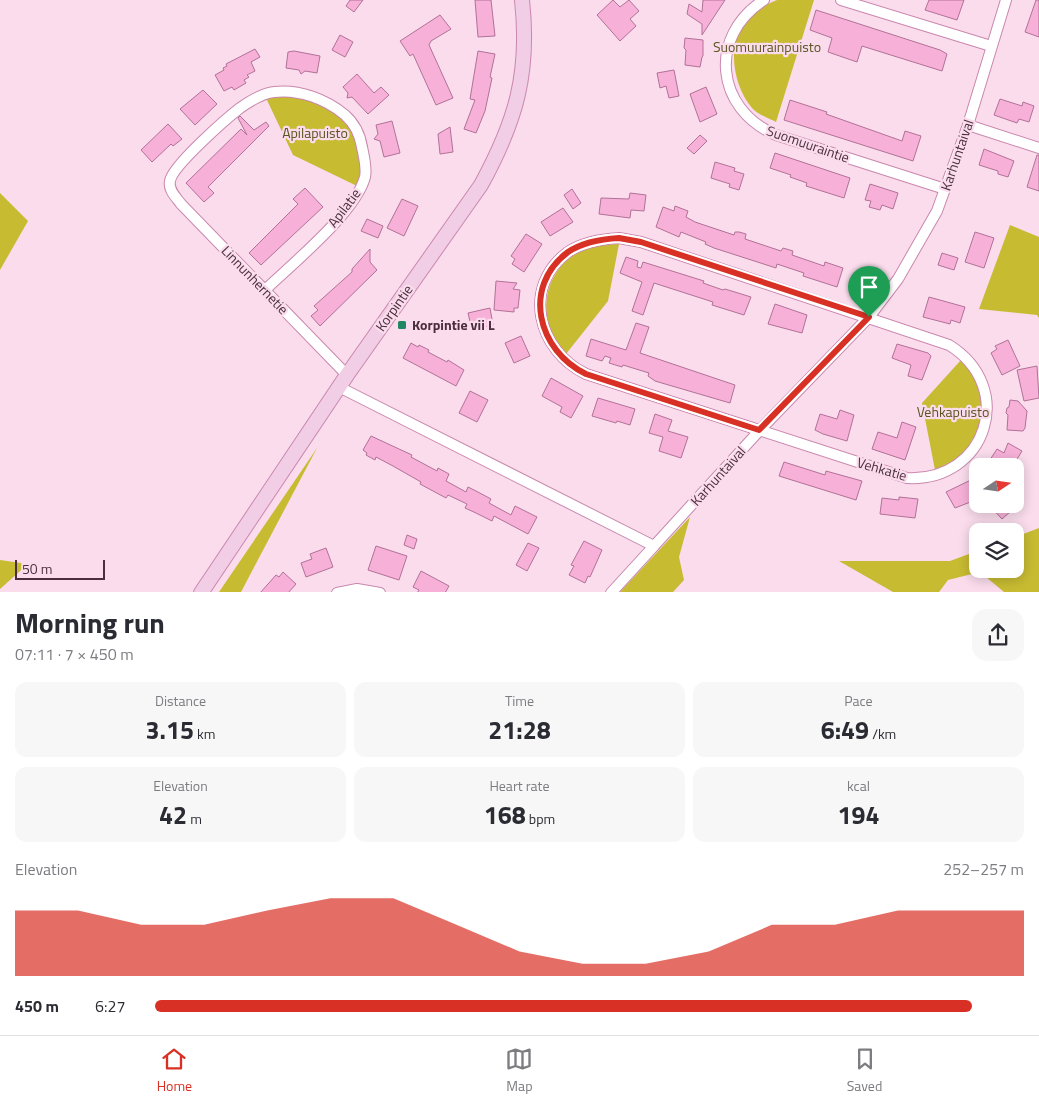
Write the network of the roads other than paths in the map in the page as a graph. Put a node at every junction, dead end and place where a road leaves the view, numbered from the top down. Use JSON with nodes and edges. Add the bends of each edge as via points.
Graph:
{"nodes":[{"id":1,"x":522,"y":0,"type":"edge"},
{"id":2,"x":764,"y":0,"type":"edge"},
{"id":3,"x":840,"y":0,"type":"edge"},
{"id":4,"x":1006,"y":0,"type":"edge"},
{"id":5,"x":991,"y":46,"type":"junction"},
{"id":6,"x":968,"y":125,"type":"junction"},
{"id":7,"x":1039,"y":148,"type":"edge"},
{"id":8,"x":170,"y":182,"type":"joint"},
{"id":9,"x":945,"y":189,"type":"junction"},
{"id":10,"x":265,"y":290,"type":"junction"},
{"id":11,"x":869,"y":317,"type":"junction"},
{"id":12,"x":343,"y":381,"type":"junction"},
{"id":13,"x":759,"y":430,"type":"junction"},
{"id":14,"x":654,"y":546,"type":"junction"},
{"id":15,"x":201,"y":592,"type":"edge"},
{"id":16,"x":337,"y":592,"type":"edge"},
{"id":17,"x":380,"y":592,"type":"edge"},
{"id":18,"x":611,"y":592,"type":"edge"}],
"edges":[{"from":1,"to":12,"type":"street","name":"Korpintie","via":[[525,52],[522,77],[509,129],[499,153],[481,185]]},
{"from":2,"to":9,"type":"street","name":"Suomuuraintie","via":[[740,22],[727,53],[729,87],[747,117],[776,135]]},
{"from":3,"to":5,"type":"street"},
{"from":4,"to":5,"type":"street","name":"Karhuntaival"},
{"from":5,"to":6,"type":"street","name":"Karhuntaival"},
{"from":6,"to":7,"type":"street"},
{"from":6,"to":9,"type":"street","name":"Karhuntaival"},
{"from":8,"to":10,"type":"street","name":"Linnunhernetie","via":[[172,192],[181,204]]},
{"from":8,"to":10,"type":"street","name":"Apilatie","via":[[174,171],[218,126],[258,97],[274,92],[309,95],[334,106],[349,118],[360,136],[365,160],[365,177],[356,198],[338,220]]},
{"from":9,"to":11,"type":"street","name":"Karhuntaival","via":[[915,252]]},
{"from":10,"to":12,"type":"street","name":"Linnunhernetie"},
{"from":11,"to":13,"type":"street","name":"Karhuntaival"},
{"from":11,"to":13,"type":"street","name":"Vehkatie","via":[[949,345],[976,368],[985,390],[987,414],[981,436],[969,456],[930,478],[907,478]]},
{"from":11,"to":13,"type":"street","name":"Vehkatie","via":[[631,239],[584,244],[569,252],[552,268],[541,300],[542,323],[551,344],[566,362],[586,374]]},
{"from":12,"to":14,"type":"street"},
{"from":12,"to":15,"type":"street","name":"Korpintie"},
{"from":13,"to":14,"type":"street","name":"Karhuntaival"},
{"from":14,"to":18,"type":"street","name":"Karhuntaival"},
{"from":16,"to":17,"type":"street","via":[[357,589]]}]}
